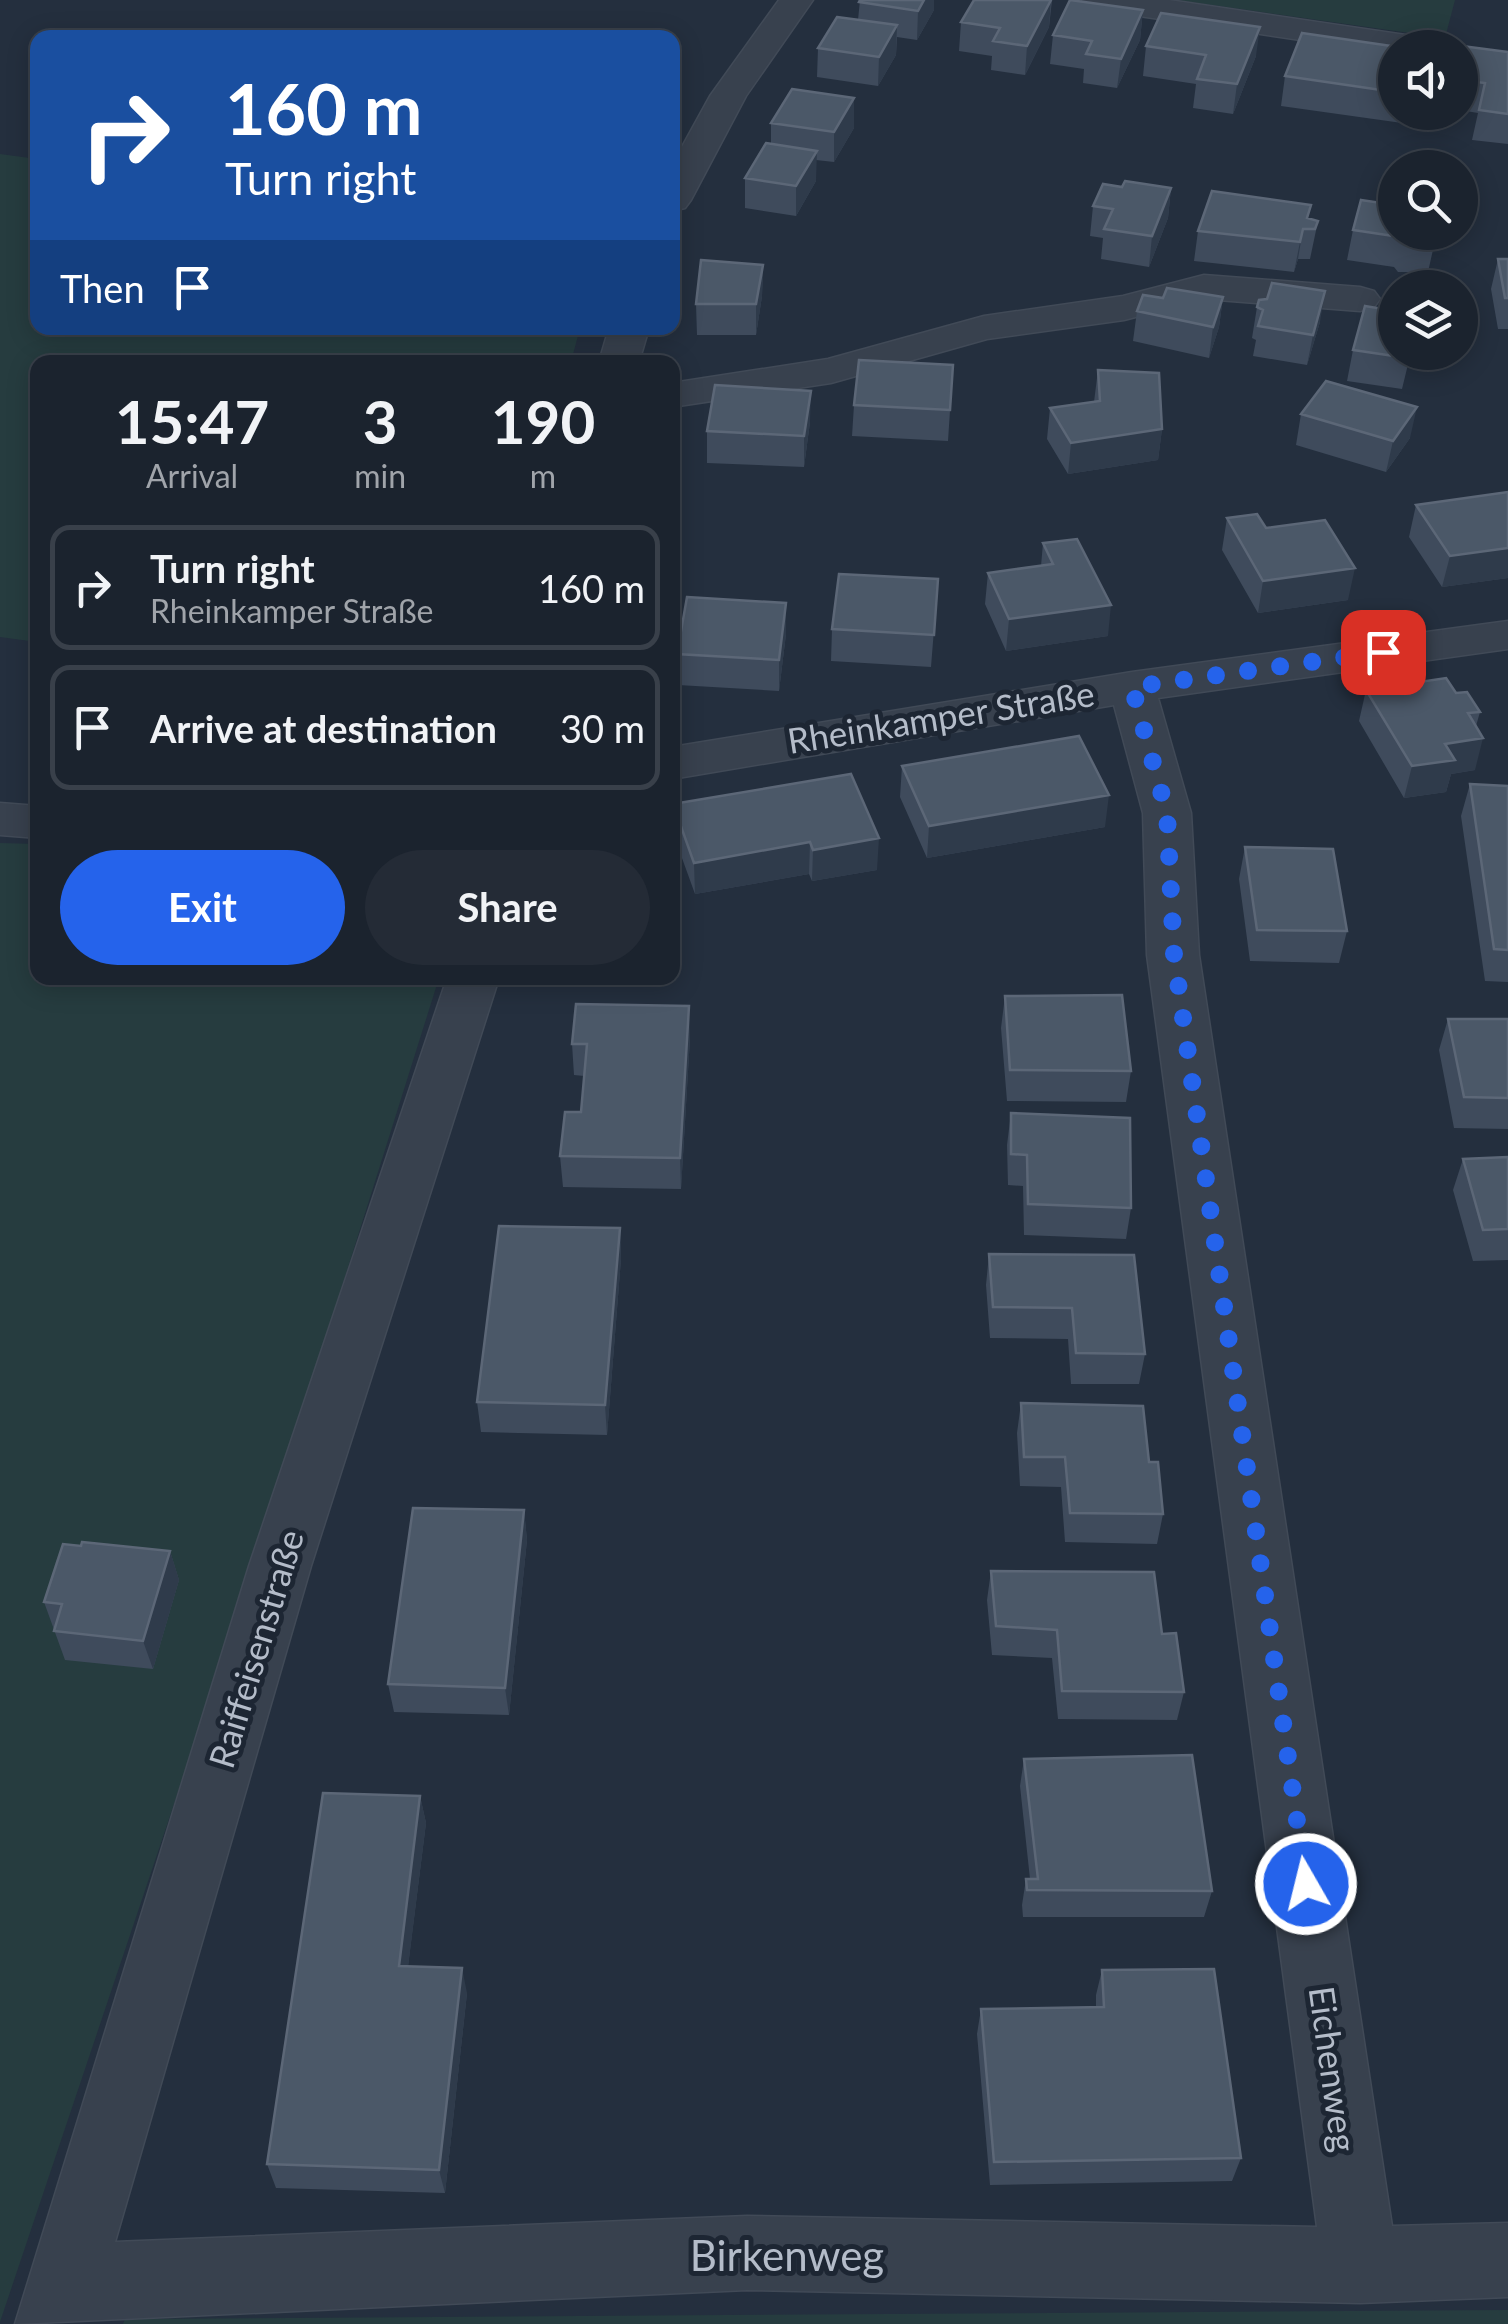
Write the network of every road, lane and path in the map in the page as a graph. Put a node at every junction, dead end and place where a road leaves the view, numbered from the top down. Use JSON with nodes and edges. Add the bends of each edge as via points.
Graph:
{"nodes":[{"id":1,"x":796,"y":0,"type":"edge"},
{"id":2,"x":1099,"y":0,"type":"edge"},
{"id":3,"x":1378,"y":41,"type":"edge"},
{"id":4,"x":680,"y":185,"type":"edge"},
{"id":5,"x":1360,"y":299,"type":"dead end"},
{"id":6,"x":680,"y":394,"type":"edge"},
{"id":7,"x":1502,"y":647,"type":"edge"},
{"id":8,"x":1132,"y":687,"type":"junction"},
{"id":9,"x":680,"y":762,"type":"edge"},
{"id":10,"x":0,"y":819,"type":"edge"},
{"id":11,"x":30,"y":821,"type":"edge"},
{"id":12,"x":471,"y":985,"type":"edge"},
{"id":13,"x":1508,"y":2260,"type":"edge"},
{"id":14,"x":1360,"y":2265,"type":"junction"},
{"id":15,"x":60,"y":2303,"type":"edge"}],
"edges":[{"from":1,"to":4,"type":"street","via":[[728,96]]},
{"from":2,"to":3,"type":"street"},
{"from":5,"to":6,"type":"street","via":[[1204,287],[1124,308],[984,328],[831,371]]},
{"from":7,"to":8,"type":"street","name":"Rheinkamper Straße"},
{"from":8,"to":9,"type":"street","name":"Rheinkamper Straße"},
{"from":8,"to":14,"type":"street","name":"Eichenweg","via":[[1167,813],[1174,954]]},
{"from":10,"to":11,"type":"street"},
{"from":12,"to":15,"type":"street","name":"Raiffeisenstraße","via":[[280,1566]]},
{"from":13,"to":14,"type":"street","name":"Birkenweg"},
{"from":14,"to":15,"type":"street","name":"Birkenweg","via":[[747,2253]]}]}
